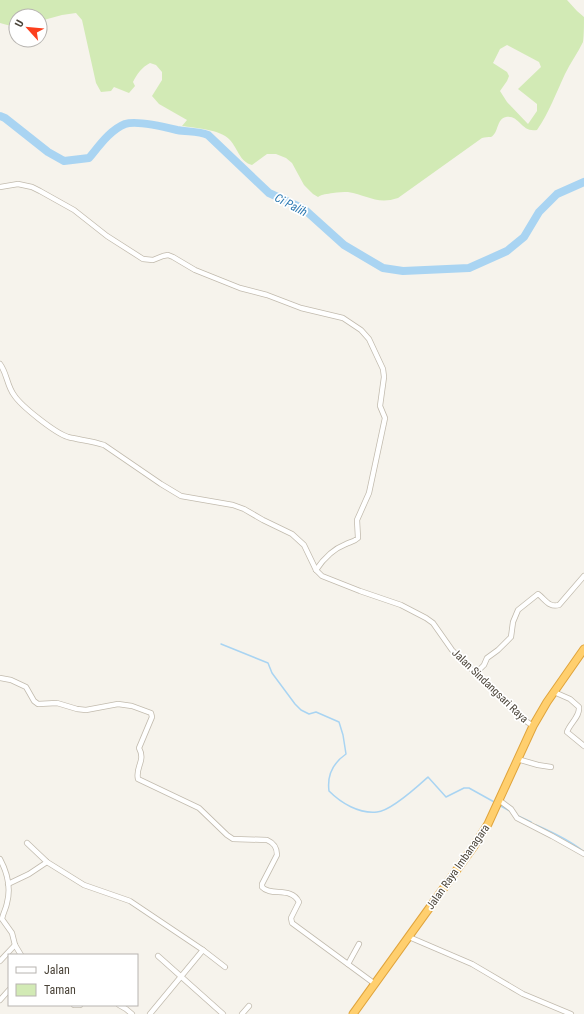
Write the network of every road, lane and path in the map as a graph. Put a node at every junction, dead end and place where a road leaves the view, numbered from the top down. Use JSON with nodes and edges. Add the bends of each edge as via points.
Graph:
{"nodes":[{"id":1,"x":0,"y":187,"type":"edge"},
{"id":2,"x":0,"y":364,"type":"edge"},
{"id":3,"x":316,"y":570,"type":"junction"},
{"id":4,"x":584,"y":576,"type":"edge"},
{"id":5,"x":584,"y":649,"type":"edge"},
{"id":6,"x":475,"y":674,"type":"junction"},
{"id":7,"x":0,"y":678,"type":"edge"},
{"id":8,"x":554,"y":692,"type":"junction"},
{"id":9,"x":533,"y":726,"type":"junction"},
{"id":10,"x":584,"y":746,"type":"edge"},
{"id":11,"x":517,"y":759,"type":"junction"},
{"id":12,"x":551,"y":767,"type":"dead end"},
{"id":13,"x":498,"y":803,"type":"junction"},
{"id":14,"x":27,"y":843,"type":"dead end"},
{"id":15,"x":584,"y":854,"type":"edge"},
{"id":16,"x":0,"y":859,"type":"edge"},
{"id":17,"x":48,"y":862,"type":"junction"},
{"id":18,"x":8,"y":884,"type":"junction"},
{"id":19,"x":1,"y":917,"type":"edge"},
{"id":20,"x":409,"y":937,"type":"junction"},
{"id":21,"x":359,"y":944,"type":"dead end"},
{"id":22,"x":15,"y":945,"type":"junction"},
{"id":23,"x":203,"y":950,"type":"junction"},
{"id":24,"x":20,"y":954,"type":"edge"},
{"id":25,"x":158,"y":956,"type":"dead end"},
{"id":26,"x":0,"y":961,"type":"edge"},
{"id":27,"x":348,"y":964,"type":"junction"},
{"id":28,"x":225,"y":967,"type":"dead end"},
{"id":29,"x":182,"y":976,"type":"junction"},
{"id":30,"x":376,"y":984,"type":"junction"},
{"id":31,"x":8,"y":991,"type":"edge"},
{"id":32,"x":0,"y":1000,"type":"edge"},
{"id":33,"x":121,"y":1006,"type":"edge"},
{"id":34,"x":249,"y":1006,"type":"dead end"},
{"id":35,"x":132,"y":1014,"type":"edge"},
{"id":36,"x":150,"y":1014,"type":"edge"},
{"id":37,"x":223,"y":1014,"type":"edge"},
{"id":38,"x":242,"y":1014,"type":"edge"},
{"id":39,"x":354,"y":1014,"type":"edge"},
{"id":40,"x":571,"y":1014,"type":"edge"}],
"edges":[{"from":1,"to":3,"type":"street","via":[[18,184],[40,191],[74,210],[107,236],[143,259],[153,260],[168,255],[195,270],[240,288],[342,318],[365,334],[384,374],[380,406],[385,415],[384,425],[369,493],[357,520],[358,538],[322,560]]},
{"from":2,"to":3,"type":"street","via":[[18,401],[50,428],[67,436],[104,445],[182,496],[233,505],[250,511],[298,538]]},
{"from":3,"to":6,"type":"street","name":"Jalan Sindangsari Raya","via":[[322,576],[339,584],[401,605],[426,618]]},
{"from":4,"to":6,"type":"street","via":[[559,605],[547,603],[538,594],[518,610],[514,617],[511,637],[487,658]]},
{"from":5,"to":8,"type":"highway","name":"Jalan Raya Imbanagara"},
{"from":6,"to":9,"type":"street","name":"Jalan Sindangsari Raya"},
{"from":7,"to":27,"type":"street","via":[[26,687],[38,704],[58,703],[86,710],[118,704],[151,713],[152,717],[139,748],[143,756],[138,779],[199,808],[234,839],[271,842],[277,850],[277,855],[262,887],[267,891],[283,892],[296,898],[299,902],[291,918],[292,923]]},
{"from":8,"to":9,"type":"highway","name":"Jalan Raya Imbanagara"},
{"from":8,"to":10,"type":"street","via":[[570,699],[579,707],[577,717],[567,732]]},
{"from":9,"to":11,"type":"highway","name":"Jalan Raya Imbanagara"},
{"from":11,"to":12,"type":"street"},
{"from":11,"to":13,"type":"highway","name":"Jalan Raya Imbanagara"},
{"from":13,"to":15,"type":"street","via":[[512,810],[517,818]]},
{"from":13,"to":20,"type":"highway","name":"Jalan Raya Imbanagara","via":[[474,846]]},
{"from":14,"to":17,"type":"street"},
{"from":16,"to":18,"type":"street"},
{"from":17,"to":18,"type":"street"},
{"from":17,"to":23,"type":"street","via":[[89,888],[130,901]]},
{"from":18,"to":19,"type":"street","via":[[8,898]]},
{"from":19,"to":22,"type":"street","via":[[13,936]]},
{"from":20,"to":30,"type":"highway","name":"Jalan Raya Imbanagara"},
{"from":20,"to":40,"type":"street","via":[[472,964],[524,994]]},
{"from":21,"to":27,"type":"street"},
{"from":22,"to":24,"type":"street"},
{"from":22,"to":26,"type":"street"},
{"from":23,"to":28,"type":"street"},
{"from":23,"to":29,"type":"street"},
{"from":25,"to":29,"type":"street"},
{"from":27,"to":30,"type":"street"},
{"from":29,"to":36,"type":"street"},
{"from":29,"to":37,"type":"street"},
{"from":30,"to":39,"type":"highway","name":"Jalan Raya Imbanagara"},
{"from":31,"to":32,"type":"street"},
{"from":33,"to":35,"type":"street"},
{"from":34,"to":38,"type":"street"}]}
